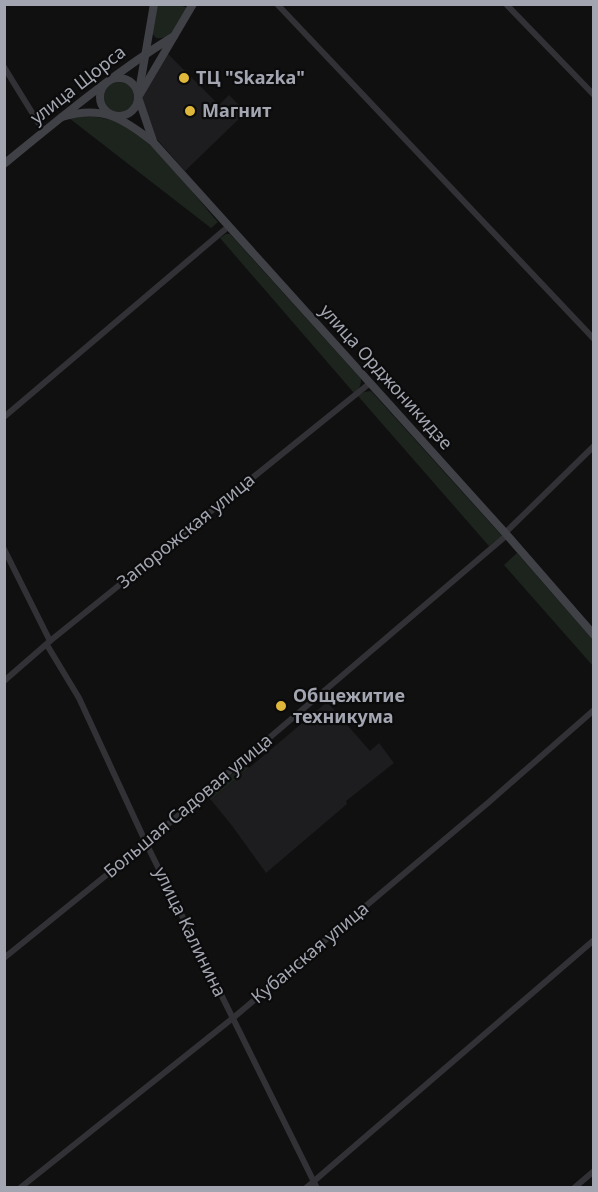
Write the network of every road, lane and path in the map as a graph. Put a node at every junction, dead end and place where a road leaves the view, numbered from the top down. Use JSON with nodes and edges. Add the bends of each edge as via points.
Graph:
{"nodes":[{"id":1,"x":154,"y":4,"type":"edge"},
{"id":2,"x":193,"y":4,"type":"edge"},
{"id":3,"x":277,"y":4,"type":"edge"},
{"id":4,"x":506,"y":4,"type":"edge"},
{"id":5,"x":174,"y":36,"type":"junction"},
{"id":6,"x":145,"y":54,"type":"junction"},
{"id":7,"x":4,"y":67,"type":"edge"},
{"id":8,"x":107,"y":82,"type":"junction"},
{"id":9,"x":594,"y":95,"type":"edge"},
{"id":10,"x":138,"y":97,"type":"junction"},
{"id":11,"x":113,"y":116,"type":"junction"},
{"id":12,"x":62,"y":117,"type":"junction"},
{"id":13,"x":44,"y":132,"type":"junction"},
{"id":14,"x":153,"y":142,"type":"junction"},
{"id":15,"x":4,"y":164,"type":"edge"},
{"id":16,"x":229,"y":226,"type":"junction"},
{"id":17,"x":594,"y":339,"type":"edge"},
{"id":18,"x":370,"y":383,"type":"junction"},
{"id":19,"x":4,"y":417,"type":"edge"},
{"id":20,"x":594,"y":446,"type":"edge"},
{"id":21,"x":506,"y":534,"type":"junction"},
{"id":22,"x":4,"y":549,"type":"edge"},
{"id":23,"x":594,"y":635,"type":"edge"},
{"id":24,"x":48,"y":643,"type":"junction"},
{"id":25,"x":4,"y":681,"type":"edge"},
{"id":26,"x":594,"y":710,"type":"edge"},
{"id":27,"x":146,"y":843,"type":"junction"},
{"id":28,"x":594,"y":940,"type":"edge"},
{"id":29,"x":4,"y":958,"type":"edge"},
{"id":30,"x":233,"y":1018,"type":"junction"},
{"id":31,"x":594,"y":1171,"type":"edge"},
{"id":32,"x":315,"y":1184,"type":"edge"},
{"id":33,"x":20,"y":1188,"type":"edge"},
{"id":34,"x":306,"y":1188,"type":"edge"},
{"id":35,"x":574,"y":1188,"type":"edge"}],
"edges":[{"from":1,"to":6,"type":"main road"},
{"from":2,"to":5,"type":"main road","name":"улица Щорса"},
{"from":3,"to":17,"type":"street"},
{"from":4,"to":9,"type":"street"},
{"from":5,"to":6,"type":"main road","name":"улица Щорса"},
{"from":5,"to":10,"type":"main road","name":"улица Щорса"},
{"from":6,"to":8,"type":"main road","name":"улица Щорса"},
{"from":6,"to":10,"type":"main road"},
{"from":7,"to":13,"type":"street"},
{"from":8,"to":10,"type":"main road","via":[[126,79],[136,87]]},
{"from":8,"to":11,"type":"main road","via":[[100,101]]},
{"from":8,"to":12,"type":"main road","name":"улица Щорса"},
{"from":10,"to":11,"type":"main road","via":[[132,112]]},
{"from":10,"to":14,"type":"main road"},
{"from":11,"to":12,"type":"main road","via":[[91,112]]},
{"from":11,"to":14,"type":"main road"},
{"from":12,"to":13,"type":"main road","name":"улица Щорса"},
{"from":13,"to":15,"type":"main road","name":"улица Щорса"},
{"from":14,"to":16,"type":"main road","name":"улица Орджоникидзе"},
{"from":16,"to":18,"type":"main road","name":"улица Орджоникидзе"},
{"from":16,"to":19,"type":"street"},
{"from":18,"to":21,"type":"main road","name":"улица Орджоникидзе"},
{"from":18,"to":24,"type":"street","name":"Запорожская улица"},
{"from":20,"to":21,"type":"street","name":"Большая Садовая улица"},
{"from":21,"to":23,"type":"main road","name":"улица Орджоникидзе"},
{"from":21,"to":27,"type":"street","name":"Большая Садовая улица"},
{"from":22,"to":24,"type":"street","name":"улица Калинина"},
{"from":24,"to":25,"type":"street","name":"Запорожская улица"},
{"from":24,"to":27,"type":"street","name":"улица Калинина","via":[[79,698]]},
{"from":26,"to":30,"type":"street","name":"Кубанская улица"},
{"from":27,"to":29,"type":"street","name":"Большая Садовая улица"},
{"from":27,"to":30,"type":"street","name":"улица Калинина"},
{"from":28,"to":32,"type":"street"},
{"from":30,"to":32,"type":"street","name":"улица Калинина"},
{"from":30,"to":33,"type":"street","name":"Кубанская улица"},
{"from":31,"to":35,"type":"street"},
{"from":32,"to":34,"type":"street"}]}
